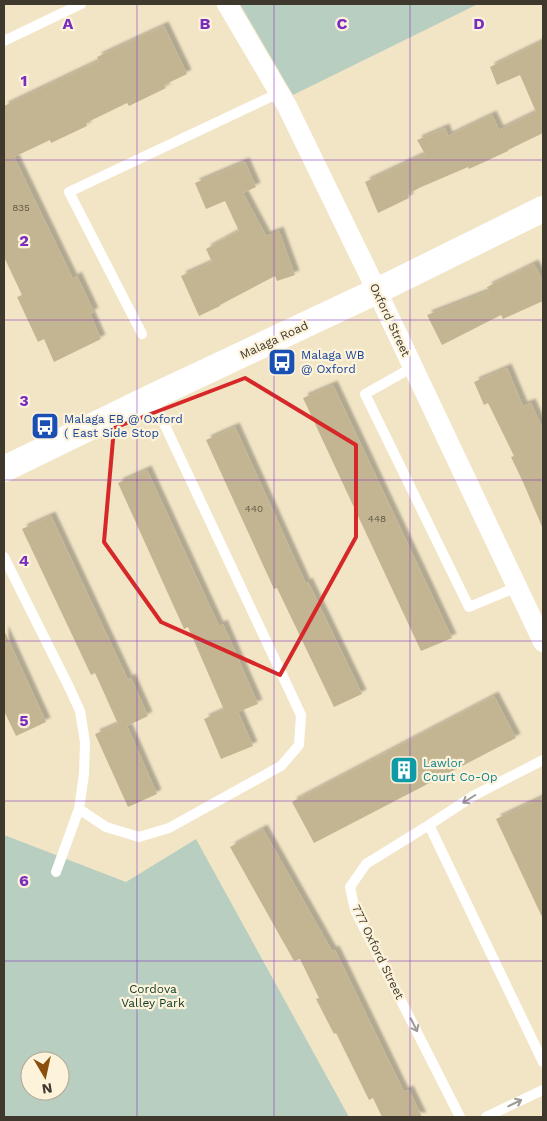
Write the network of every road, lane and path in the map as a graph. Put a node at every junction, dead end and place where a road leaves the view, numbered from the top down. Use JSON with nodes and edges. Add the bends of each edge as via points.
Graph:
{"nodes":[{"id":1,"x":81,"y":4,"type":"edge"},
{"id":2,"x":227,"y":4,"type":"edge"},
{"id":3,"x":4,"y":41,"type":"edge"},
{"id":4,"x":279,"y":92,"type":"junction"},
{"id":5,"x":543,"y":209,"type":"edge"},
{"id":6,"x":377,"y":292,"type":"junction"},
{"id":7,"x":142,"y":334,"type":"dead end"},
{"id":8,"x":412,"y":367,"type":"junction"},
{"id":9,"x":152,"y":397,"type":"junction"},
{"id":10,"x":4,"y":469,"type":"edge"},
{"id":11,"x":4,"y":557,"type":"edge"},
{"id":12,"x":517,"y":587,"type":"junction"},
{"id":13,"x":543,"y":642,"type":"edge"},
{"id":14,"x":543,"y":760,"type":"edge"},
{"id":15,"x":79,"y":809,"type":"junction"},
{"id":16,"x":430,"y":826,"type":"junction"},
{"id":17,"x":56,"y":872,"type":"dead end"},
{"id":18,"x":543,"y":1062,"type":"edge"},
{"id":19,"x":543,"y":1090,"type":"edge"},
{"id":20,"x":460,"y":1117,"type":"edge"},
{"id":21,"x":486,"y":1117,"type":"edge"}],
"edges":[{"from":1,"to":3,"type":"lane"},
{"from":2,"to":4,"type":"street","name":"Oxford Street"},
{"from":4,"to":6,"type":"street","name":"Oxford Street"},
{"from":4,"to":7,"type":"lane","via":[[68,192]]},
{"from":5,"to":6,"type":"street","name":"Malaga Road"},
{"from":6,"to":8,"type":"street","name":"Oxford Street"},
{"from":6,"to":9,"type":"street","name":"Malaga Road"},
{"from":8,"to":12,"type":"street","name":"Oxford Street"},
{"from":8,"to":12,"type":"lane","via":[[366,394],[470,607]]},
{"from":9,"to":10,"type":"street","name":"Malaga Road"},
{"from":9,"to":15,"type":"lane","via":[[301,715],[299,745],[281,766],[169,828],[139,837],[106,826]]},
{"from":11,"to":15,"type":"lane","via":[[80,711],[85,742]]},
{"from":12,"to":13,"type":"street","name":"Oxford Street"},
{"from":14,"to":16,"type":"lane","name":"777 Oxford Street","one_way":true,"via":[[473,796]]},
{"from":15,"to":17,"type":"lane"},
{"from":16,"to":18,"type":"lane"},
{"from":16,"to":20,"type":"lane","name":"777 Oxford Street","one_way":true,"via":[[366,864],[350,887],[355,910]]},
{"from":21,"to":19,"type":"lane","one_way":true}]}
